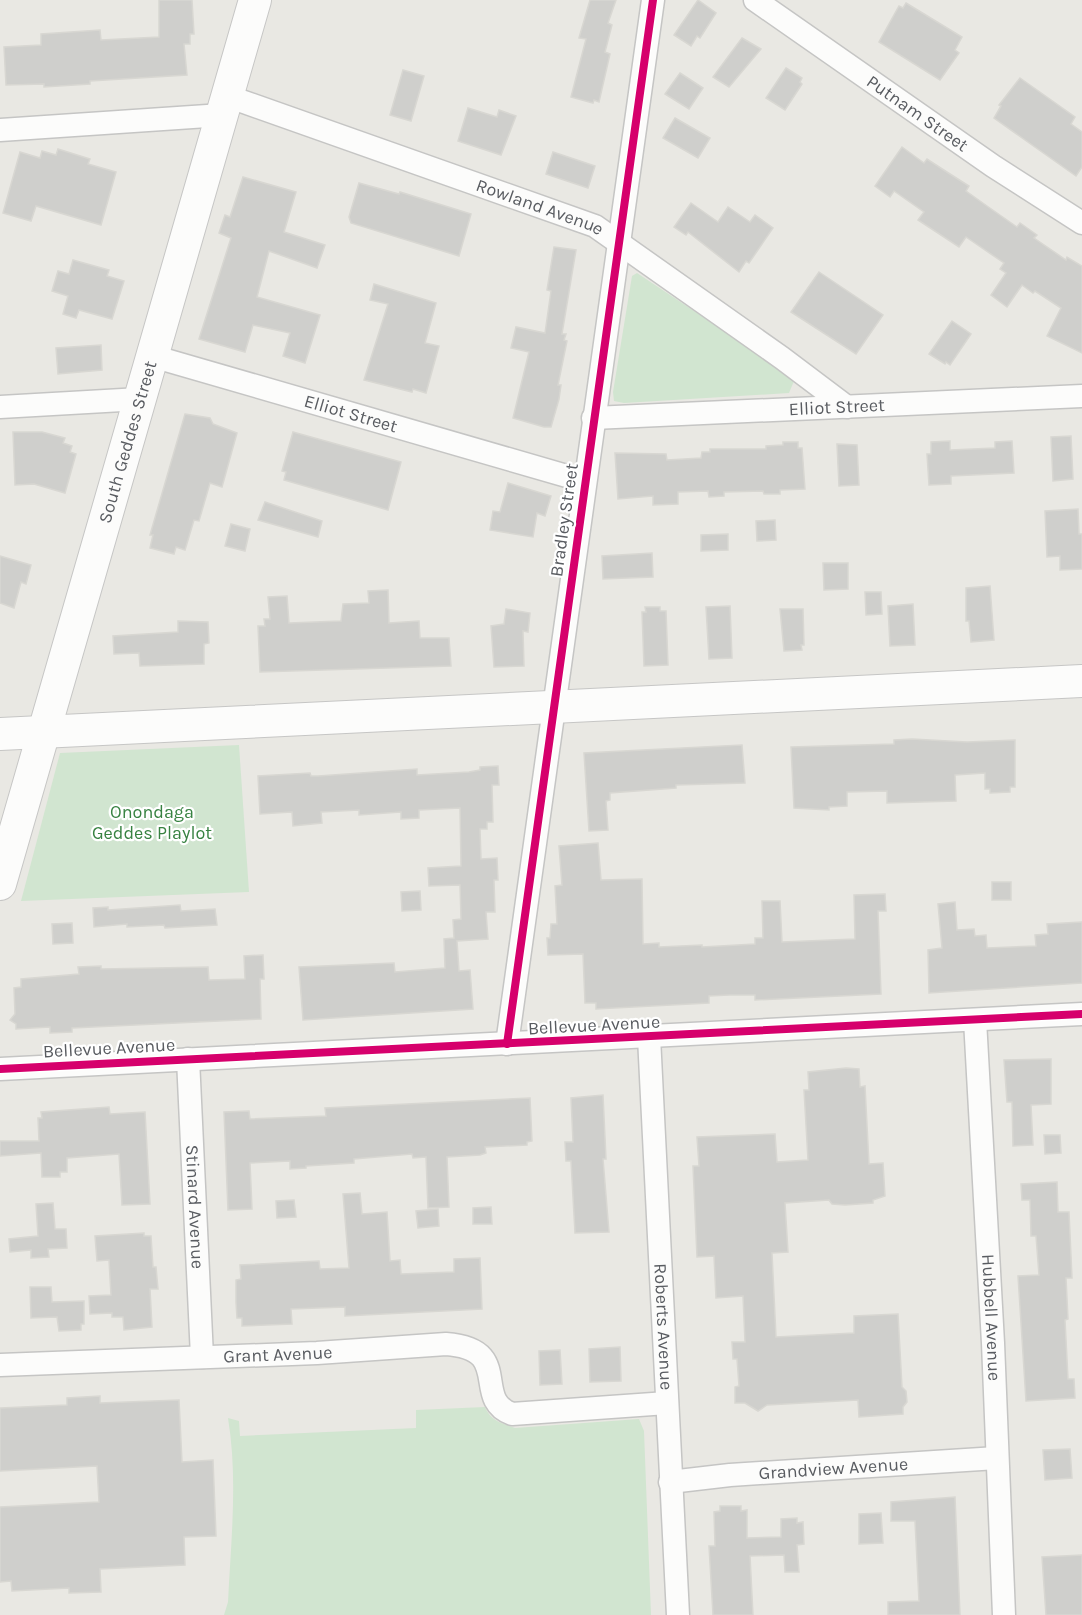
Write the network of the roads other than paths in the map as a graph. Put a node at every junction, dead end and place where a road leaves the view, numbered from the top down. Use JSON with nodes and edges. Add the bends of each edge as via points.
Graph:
{"nodes":[{"id":1,"x":255,"y":0,"type":"edge"},
{"id":2,"x":653,"y":0,"type":"edge"},
{"id":3,"x":755,"y":0,"type":"edge"},
{"id":4,"x":224,"y":105,"type":"junction"},
{"id":5,"x":0,"y":130,"type":"edge"},
{"id":6,"x":1082,"y":223,"type":"edge"},
{"id":7,"x":618,"y":243,"type":"junction"},
{"id":8,"x":152,"y":356,"type":"junction"},
{"id":9,"x":1082,"y":396,"type":"edge"},
{"id":10,"x":140,"y":399,"type":"junction"},
{"id":11,"x":0,"y":406,"type":"edge"},
{"id":12,"x":847,"y":407,"type":"junction"},
{"id":13,"x":594,"y":418,"type":"junction"},
{"id":14,"x":584,"y":481,"type":"junction"},
{"id":15,"x":1082,"y":681,"type":"edge"},
{"id":16,"x":555,"y":707,"type":"junction"},
{"id":17,"x":45,"y":731,"type":"junction"},
{"id":18,"x":0,"y":734,"type":"edge"},
{"id":19,"x":0,"y":882,"type":"edge"},
{"id":20,"x":1082,"y":1014,"type":"edge"},
{"id":21,"x":975,"y":1020,"type":"junction"},
{"id":22,"x":649,"y":1037,"type":"junction"},
{"id":23,"x":507,"y":1044,"type":"junction"},
{"id":24,"x":188,"y":1059,"type":"junction"},
{"id":25,"x":0,"y":1069,"type":"edge"},
{"id":26,"x":202,"y":1356,"type":"junction"},
{"id":27,"x":0,"y":1365,"type":"edge"},
{"id":28,"x":667,"y":1404,"type":"junction"},
{"id":29,"x":996,"y":1458,"type":"junction"},
{"id":30,"x":670,"y":1482,"type":"junction"},
{"id":31,"x":678,"y":1615,"type":"edge"},
{"id":32,"x":1004,"y":1615,"type":"edge"}],
"edges":[{"from":1,"to":4,"type":"street","name":"South Geddes Street"},
{"from":2,"to":7,"type":"street","name":"Bradley Street"},
{"from":3,"to":6,"type":"street","name":"Putnam Street","via":[[993,166]]},
{"from":4,"to":5,"type":"street","name":"Rowland Avenue"},
{"from":4,"to":7,"type":"street","name":"Rowland Avenue","via":[[595,226]]},
{"from":4,"to":8,"type":"street","name":"South Geddes Street"},
{"from":7,"to":12,"type":"street","name":"Rowland Avenue"},
{"from":7,"to":13,"type":"street","name":"Bradley Street"},
{"from":8,"to":10,"type":"street","name":"South Geddes Street"},
{"from":8,"to":14,"type":"street","name":"Elliot Street"},
{"from":9,"to":12,"type":"street","name":"Elliot Street"},
{"from":10,"to":11,"type":"street"},
{"from":10,"to":17,"type":"street","name":"South Geddes Street"},
{"from":12,"to":13,"type":"street","name":"Elliot Street"},
{"from":13,"to":14,"type":"street","name":"Bradley Street"},
{"from":14,"to":16,"type":"street","name":"Bradley Street"},
{"from":15,"to":16,"type":"street"},
{"from":16,"to":17,"type":"street"},
{"from":16,"to":23,"type":"street","name":"Bradley Street"},
{"from":17,"to":18,"type":"street"},
{"from":17,"to":19,"type":"street","name":"South Geddes Street"},
{"from":20,"to":21,"type":"street","name":"Bellevue Avenue"},
{"from":21,"to":22,"type":"street","name":"Bellevue Avenue"},
{"from":21,"to":29,"type":"street","name":"Hubbell Avenue"},
{"from":22,"to":23,"type":"street","name":"Bellevue Avenue"},
{"from":22,"to":28,"type":"street","name":"Roberts Avenue"},
{"from":23,"to":24,"type":"street","name":"Bellevue Avenue"},
{"from":24,"to":25,"type":"street","name":"Bellevue Avenue"},
{"from":24,"to":26,"type":"street","name":"Stinard Avenue"},
{"from":26,"to":27,"type":"street","name":"Grant Avenue"},
{"from":26,"to":28,"type":"street","name":"Grant Avenue","via":[[463,1345],[477,1350],[486,1362],[494,1396],[502,1410],[512,1414]]},
{"from":28,"to":30,"type":"street","name":"Roberts Avenue"},
{"from":29,"to":30,"type":"street","name":"Grandview Avenue"},
{"from":29,"to":32,"type":"street","name":"Hubbell Avenue"},
{"from":30,"to":31,"type":"street","name":"Roberts Avenue"}]}
